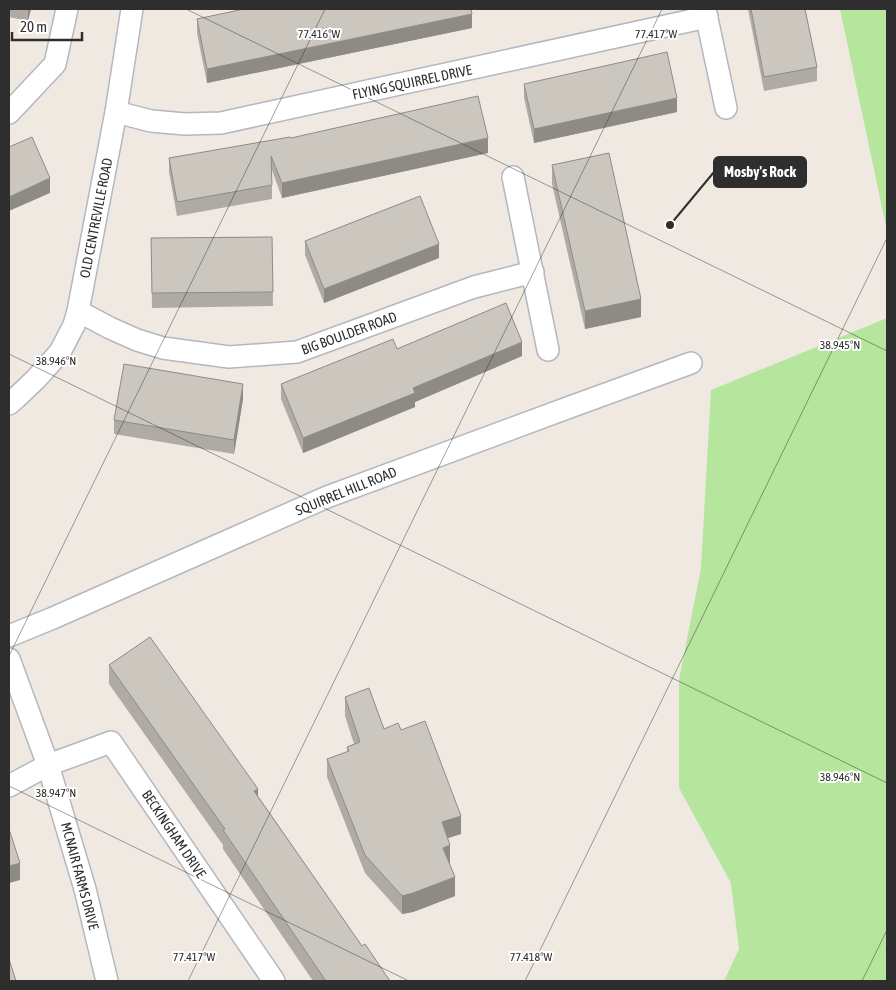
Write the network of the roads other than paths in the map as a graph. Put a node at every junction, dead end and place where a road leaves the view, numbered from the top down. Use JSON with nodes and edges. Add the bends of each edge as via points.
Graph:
{"nodes":[{"id":1,"x":67,"y":9,"type":"edge"},
{"id":2,"x":132,"y":9,"type":"edge"},
{"id":3,"x":706,"y":13,"type":"edge"},
{"id":4,"x":726,"y":108,"type":"dead end"},
{"id":5,"x":116,"y":112,"type":"junction"},
{"id":6,"x":9,"y":113,"type":"edge"},
{"id":7,"x":513,"y":177,"type":"dead end"},
{"id":8,"x":533,"y":272,"type":"junction"},
{"id":9,"x":78,"y":311,"type":"junction"},
{"id":10,"x":548,"y":350,"type":"dead end"},
{"id":11,"x":691,"y":363,"type":"dead end"},
{"id":12,"x":9,"y":404,"type":"edge"},
{"id":13,"x":9,"y":636,"type":"edge"},
{"id":14,"x":9,"y":659,"type":"edge"},
{"id":15,"x":48,"y":765,"type":"junction"},
{"id":16,"x":9,"y":786,"type":"edge"},
{"id":17,"x":107,"y":981,"type":"edge"},
{"id":18,"x":274,"y":981,"type":"edge"}],
"edges":[{"from":1,"to":6,"type":"street","via":[[55,64]]},
{"from":2,"to":5,"type":"street","name":"OLD CENTREVILLE ROAD"},
{"from":3,"to":4,"type":"street","name":"FLYING SQUIRREL DRIVE"},
{"from":3,"to":5,"type":"street","name":"FLYING SQUIRREL DRIVE","via":[[221,123],[151,121]]},
{"from":5,"to":9,"type":"street","name":"OLD CENTREVILLE ROAD"},
{"from":7,"to":8,"type":"street"},
{"from":8,"to":9,"type":"street","name":"BIG BOULDER ROAD","via":[[474,287],[297,352],[229,357],[163,348],[137,340]]},
{"from":8,"to":10,"type":"street"},
{"from":9,"to":12,"type":"street","name":"OLD CENTREVILLE ROAD","via":[[60,352]]},
{"from":11,"to":13,"type":"street","name":"SQUIRREL HILL ROAD","via":[[327,497]]},
{"from":14,"to":15,"type":"street","name":"MCNAIR FARMS DRIVE"},
{"from":15,"to":16,"type":"street"},
{"from":15,"to":17,"type":"street","name":"MCNAIR FARMS DRIVE","via":[[86,889]]},
{"from":15,"to":18,"type":"street","name":"BECKINGHAM DRIVE","via":[[111,742]]}]}
